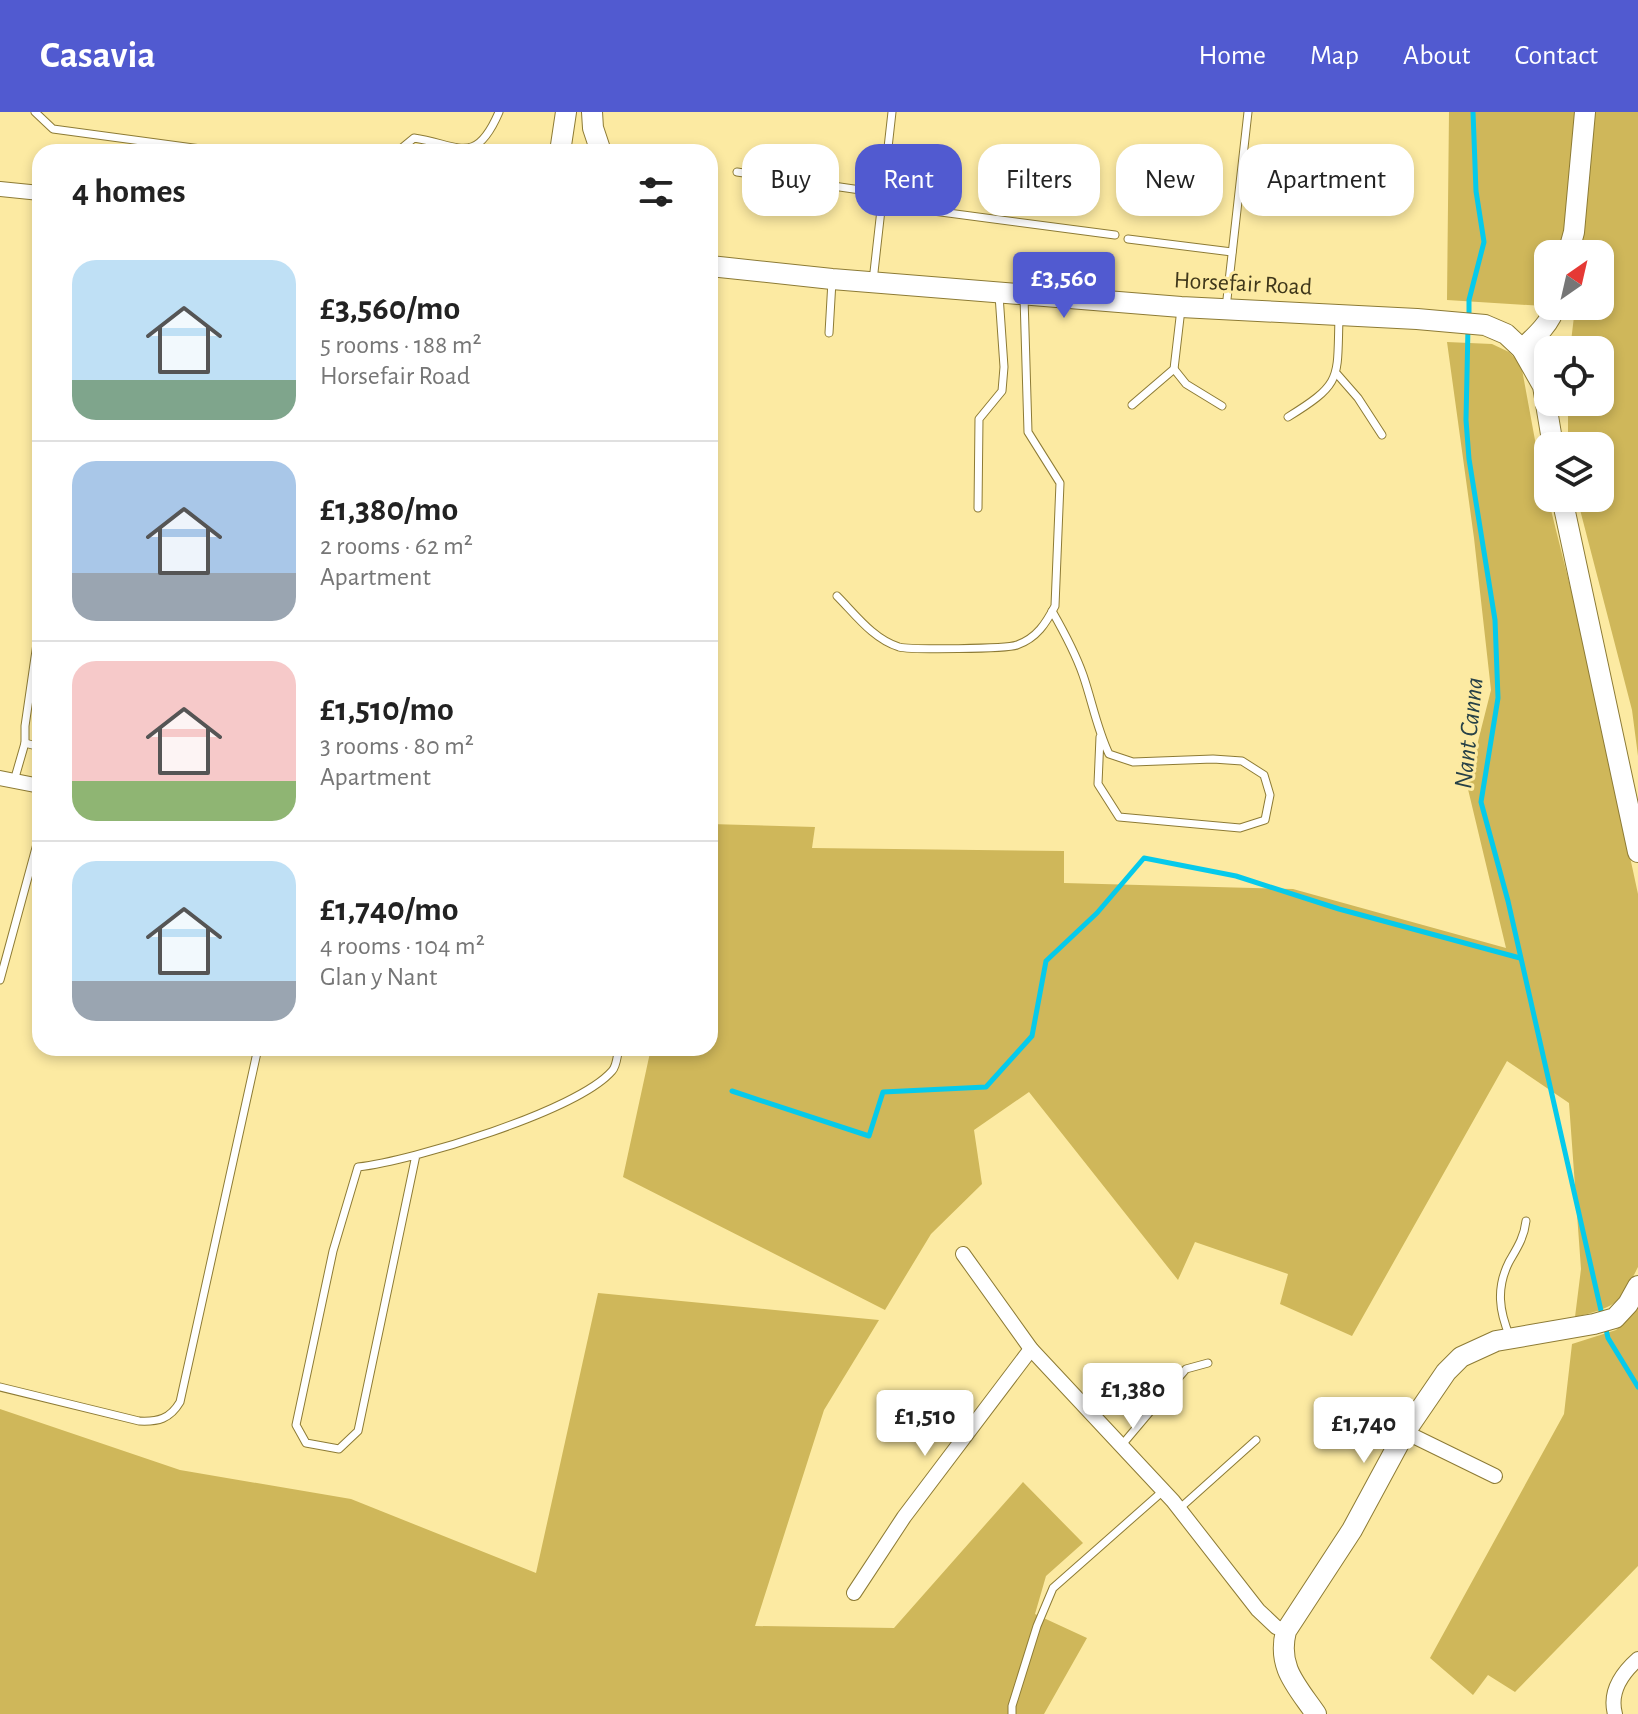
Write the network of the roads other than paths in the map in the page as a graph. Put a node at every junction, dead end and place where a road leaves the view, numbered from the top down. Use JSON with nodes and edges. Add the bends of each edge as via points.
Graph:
{"nodes":[{"id":1,"x":35,"y":112,"type":"edge"},
{"id":2,"x":499,"y":112,"type":"edge"},
{"id":3,"x":566,"y":112,"type":"edge"},
{"id":4,"x":592,"y":112,"type":"edge"},
{"id":5,"x":892,"y":112,"type":"edge"},
{"id":6,"x":1248,"y":112,"type":"edge"},
{"id":7,"x":1585,"y":112,"type":"edge"},
{"id":8,"x":164,"y":144,"type":"edge"},
{"id":9,"x":407,"y":144,"type":"edge"},
{"id":10,"x":439,"y":144,"type":"edge"},
{"id":11,"x":476,"y":144,"type":"edge"},
{"id":12,"x":561,"y":144,"type":"edge"},
{"id":13,"x":598,"y":144,"type":"edge"},
{"id":14,"x":888,"y":144,"type":"edge"},
{"id":15,"x":737,"y":172,"type":"dead end"},
{"id":16,"x":0,"y":189,"type":"edge"},
{"id":17,"x":855,"y":189,"type":"edge"},
{"id":18,"x":32,"y":192,"type":"edge"},
{"id":19,"x":962,"y":215,"type":"edge"},
{"id":20,"x":880,"y":216,"type":"edge"},
{"id":21,"x":1115,"y":235,"type":"dead end"},
{"id":22,"x":1128,"y":239,"type":"dead end"},
{"id":23,"x":1572,"y":240,"type":"edge"},
{"id":24,"x":1232,"y":252,"type":"junction"},
{"id":25,"x":718,"y":269,"type":"edge"},
{"id":26,"x":832,"y":279,"type":"junction"},
{"id":27,"x":873,"y":283,"type":"junction"},
{"id":28,"x":998,"y":293,"type":"junction"},
{"id":29,"x":1024,"y":295,"type":"junction"},
{"id":30,"x":1181,"y":307,"type":"junction"},
{"id":31,"x":1226,"y":310,"type":"junction"},
{"id":32,"x":1340,"y":316,"type":"junction"},
{"id":33,"x":1548,"y":320,"type":"edge"},
{"id":34,"x":829,"y":333,"type":"dead end"},
{"id":35,"x":1522,"y":349,"type":"junction"},
{"id":36,"x":1174,"y":369,"type":"junction"},
{"id":37,"x":1337,"y":374,"type":"junction"},
{"id":38,"x":1132,"y":405,"type":"dead end"},
{"id":39,"x":1222,"y":406,"type":"dead end"},
{"id":40,"x":1288,"y":417,"type":"dead end"},
{"id":41,"x":1551,"y":432,"type":"edge"},
{"id":42,"x":1382,"y":435,"type":"dead end"},
{"id":43,"x":978,"y":508,"type":"dead end"},
{"id":44,"x":1565,"y":512,"type":"edge"},
{"id":45,"x":837,"y":596,"type":"dead end"},
{"id":46,"x":1052,"y":611,"type":"junction"},
{"id":47,"x":32,"y":678,"type":"edge"},
{"id":48,"x":1100,"y":737,"type":"junction"},
{"id":49,"x":25,"y":743,"type":"junction"},
{"id":50,"x":32,"y":745,"type":"edge"},
{"id":51,"x":7,"y":779,"type":"edge"},
{"id":52,"x":32,"y":784,"type":"edge"},
{"id":53,"x":1638,"y":852,"type":"edge"},
{"id":54,"x":32,"y":874,"type":"edge"},
{"id":55,"x":0,"y":980,"type":"edge"},
{"id":56,"x":256,"y":1056,"type":"edge"},
{"id":57,"x":617,"y":1056,"type":"edge"},
{"id":58,"x":416,"y":1155,"type":"junction"},
{"id":59,"x":1526,"y":1221,"type":"dead end"},
{"id":60,"x":963,"y":1254,"type":"dead end"},
{"id":61,"x":1638,"y":1286,"type":"edge"},
{"id":62,"x":1510,"y":1339,"type":"junction"},
{"id":63,"x":1031,"y":1349,"type":"junction"},
{"id":64,"x":1208,"y":1363,"type":"dead end"},
{"id":65,"x":0,"y":1387,"type":"edge"},
{"id":66,"x":1405,"y":1432,"type":"junction"},
{"id":67,"x":1256,"y":1440,"type":"dead end"},
{"id":68,"x":1121,"y":1446,"type":"junction"},
{"id":69,"x":1495,"y":1476,"type":"dead end"},
{"id":70,"x":1163,"y":1491,"type":"junction"},
{"id":71,"x":1179,"y":1509,"type":"junction"},
{"id":72,"x":854,"y":1593,"type":"dead end"},
{"id":73,"x":1286,"y":1631,"type":"junction"},
{"id":74,"x":1638,"y":1659,"type":"edge"},
{"id":75,"x":1012,"y":1714,"type":"edge"},
{"id":76,"x":1316,"y":1714,"type":"edge"},
{"id":77,"x":1615,"y":1714,"type":"edge"}],
"edges":[{"from":1,"to":8,"type":"lane","via":[[53,129]]},
{"from":2,"to":11,"type":"lane","via":[[490,134]]},
{"from":3,"to":12,"type":"street"},
{"from":4,"to":13,"type":"street"},
{"from":5,"to":14,"type":"lane"},
{"from":6,"to":24,"type":"lane"},
{"from":7,"to":23,"type":"street"},
{"from":9,"to":10,"type":"lane","via":[[414,138]]},
{"from":15,"to":17,"type":"lane"},
{"from":16,"to":18,"type":"street"},
{"from":19,"to":21,"type":"lane"},
{"from":20,"to":27,"type":"lane"},
{"from":22,"to":24,"type":"lane"},
{"from":24,"to":31,"type":"lane"},
{"from":25,"to":26,"type":"street","name":"Horsefair Road"},
{"from":26,"to":27,"type":"street","name":"Horsefair Road"},
{"from":26,"to":34,"type":"lane"},
{"from":27,"to":28,"type":"street","name":"Horsefair Road"},
{"from":28,"to":29,"type":"street","name":"Horsefair Road"},
{"from":28,"to":43,"type":"lane","via":[[1002,391],[979,419]]},
{"from":29,"to":30,"type":"street","name":"Horsefair Road"},
{"from":29,"to":46,"type":"lane","via":[[1028,432],[1060,483]]},
{"from":30,"to":31,"type":"street","name":"Horsefair Road"},
{"from":30,"to":36,"type":"lane"},
{"from":31,"to":32,"type":"street","name":"Horsefair Road"},
{"from":32,"to":35,"type":"street","name":"Horsefair Road","via":[[1485,325]]},
{"from":32,"to":37,"type":"lane"},
{"from":33,"to":35,"type":"street"},
{"from":35,"to":41,"type":"street","via":[[1543,386]]},
{"from":36,"to":38,"type":"lane"},
{"from":36,"to":39,"type":"lane","via":[[1186,384]]},
{"from":37,"to":40,"type":"lane","via":[[1321,396]]},
{"from":37,"to":42,"type":"lane"},
{"from":44,"to":53,"type":"street"},
{"from":45,"to":46,"type":"lane","via":[[877,636],[900,648],[1015,646],[1035,636]]},
{"from":46,"to":48,"type":"lane","via":[[1082,671]]},
{"from":47,"to":49,"type":"lane"},
{"from":48,"to":48,"type":"lane","via":[[1109,754],[1133,762],[1242,761],[1264,775],[1270,795],[1265,820],[1240,828],[1119,817],[1098,784]]},
{"from":49,"to":50,"type":"lane"},
{"from":49,"to":51,"type":"lane"},
{"from":51,"to":52,"type":"street"},
{"from":54,"to":55,"type":"lane"},
{"from":56,"to":65,"type":"lane","via":[[174,1413],[153,1422],[139,1421]]},
{"from":57,"to":58,"type":"lane","via":[[614,1069],[586,1092]]},
{"from":58,"to":58,"type":"lane","via":[[358,1167],[333,1251],[296,1425],[306,1443],[339,1449],[358,1431]]},
{"from":59,"to":62,"type":"lane","via":[[1500,1294]]},
{"from":60,"to":63,"type":"street"},
{"from":61,"to":62,"type":"street","via":[[1615,1318]]},
{"from":62,"to":66,"type":"street","via":[[1461,1357]]},
{"from":63,"to":68,"type":"street"},
{"from":63,"to":72,"type":"street","via":[[904,1517]]},
{"from":64,"to":68,"type":"lane","via":[[1186,1369]]},
{"from":66,"to":69,"type":"street"},
{"from":66,"to":73,"type":"street","via":[[1352,1530]]},
{"from":67,"to":71,"type":"lane"},
{"from":68,"to":70,"type":"street"},
{"from":70,"to":71,"type":"street"},
{"from":70,"to":75,"type":"lane","via":[[1053,1588]]},
{"from":71,"to":73,"type":"street","via":[[1258,1610]]},
{"from":73,"to":76,"type":"street","via":[[1284,1663]]},
{"from":74,"to":77,"type":"street","via":[[1617,1684]]}]}
